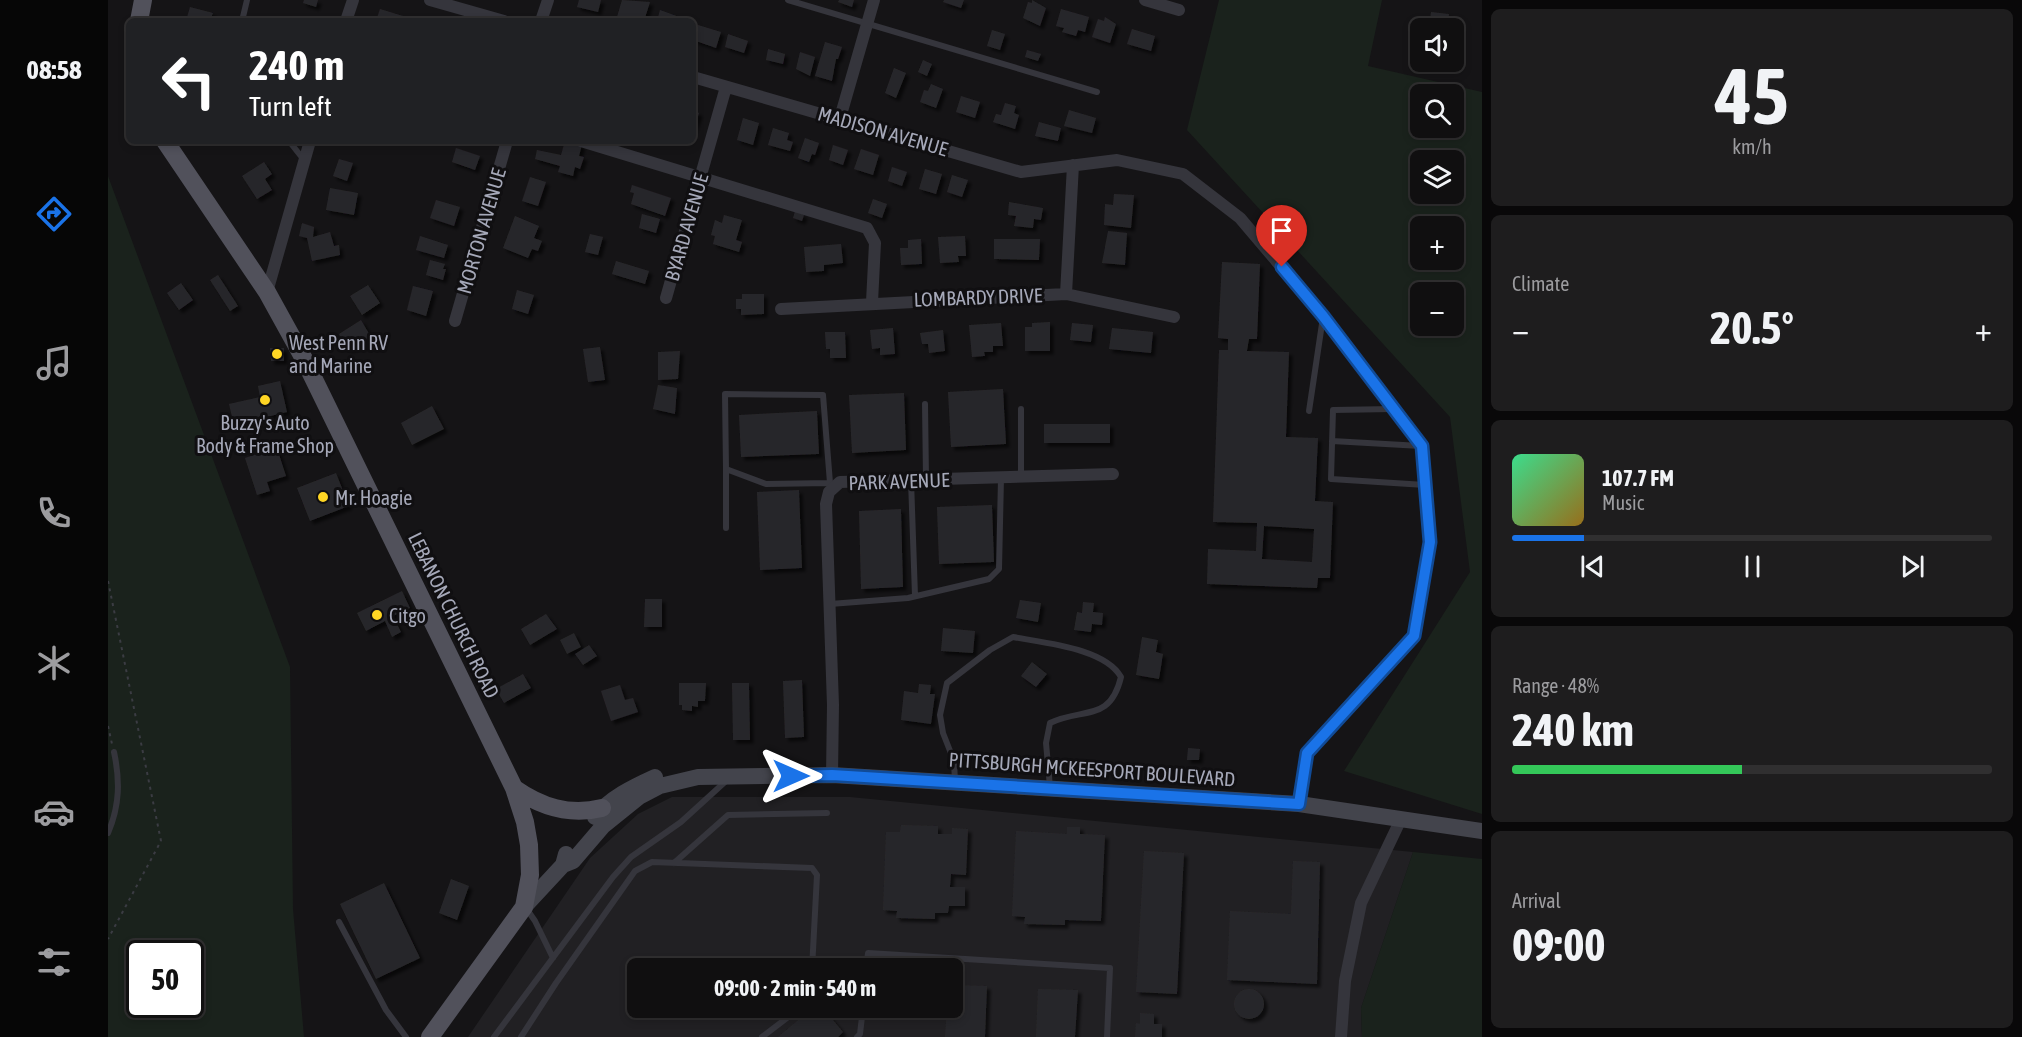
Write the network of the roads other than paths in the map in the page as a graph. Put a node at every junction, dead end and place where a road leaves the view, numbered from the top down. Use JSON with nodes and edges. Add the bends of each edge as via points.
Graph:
{"nodes":[{"id":1,"x":143,"y":0,"type":"edge"},
{"id":2,"x":247,"y":0,"type":"edge"},
{"id":3,"x":353,"y":0,"type":"edge"},
{"id":4,"x":430,"y":0,"type":"edge"},
{"id":5,"x":548,"y":0,"type":"edge"},
{"id":6,"x":788,"y":0,"type":"edge"},
{"id":7,"x":874,"y":0,"type":"edge"},
{"id":8,"x":1146,"y":0,"type":"edge"},
{"id":9,"x":1181,"y":7,"type":"dead end"},
{"id":10,"x":140,"y":18,"type":"edge"},
{"id":11,"x":243,"y":18,"type":"edge"},
{"id":12,"x":347,"y":18,"type":"edge"},
{"id":13,"x":493,"y":18,"type":"edge"},
{"id":14,"x":543,"y":18,"type":"edge"},
{"id":15,"x":868,"y":24,"type":"junction"},
{"id":16,"x":696,"y":78,"type":"edge"},
{"id":17,"x":726,"y":87,"type":"junction"},
{"id":18,"x":1097,"y":92,"type":"dead end"},
{"id":19,"x":840,"y":118,"type":"junction"},
{"id":20,"x":167,"y":144,"type":"edge"},
{"id":21,"x":291,"y":144,"type":"edge"},
{"id":22,"x":309,"y":144,"type":"edge"},
{"id":23,"x":506,"y":144,"type":"edge"},
{"id":24,"x":591,"y":144,"type":"edge"},
{"id":25,"x":304,"y":160,"type":"junction"},
{"id":26,"x":1073,"y":165,"type":"junction"},
{"id":27,"x":701,"y":176,"type":"junction"},
{"id":28,"x":267,"y":292,"type":"junction"},
{"id":29,"x":1066,"y":294,"type":"junction"},
{"id":30,"x":666,"y":298,"type":"dead end"},
{"id":31,"x":872,"y":302,"type":"junction"},
{"id":32,"x":781,"y":309,"type":"dead end"},
{"id":33,"x":1323,"y":316,"type":"junction"},
{"id":34,"x":1174,"y":317,"type":"dead end"},
{"id":35,"x":455,"y":321,"type":"dead end"},
{"id":36,"x":925,"y":404,"type":"dead end"},
{"id":37,"x":1021,"y":409,"type":"dead end"},
{"id":38,"x":1393,"y":409,"type":"junction"},
{"id":39,"x":1310,"y":411,"type":"dead end"},
{"id":40,"x":1332,"y":441,"type":"junction"},
{"id":41,"x":1422,"y":446,"type":"junction"},
{"id":42,"x":726,"y":469,"type":"junction"},
{"id":43,"x":1113,"y":474,"type":"dead end"},
{"id":44,"x":1021,"y":477,"type":"junction"},
{"id":45,"x":1001,"y":478,"type":"junction"},
{"id":46,"x":911,"y":480,"type":"junction"},
{"id":47,"x":927,"y":480,"type":"junction"},
{"id":48,"x":1425,"y":485,"type":"junction"},
{"id":49,"x":830,"y":488,"type":"junction"},
{"id":50,"x":726,"y":528,"type":"dead end"},
{"id":51,"x":915,"y":596,"type":"junction"},
{"id":52,"x":830,"y":604,"type":"junction"},
{"id":53,"x":114,"y":752,"type":"road end"},
{"id":54,"x":832,"y":775,"type":"junction"},
{"id":55,"x":730,"y":776,"type":"junction"},
{"id":56,"x":698,"y":777,"type":"junction"},
{"id":57,"x":955,"y":783,"type":"junction"},
{"id":58,"x":514,"y":788,"type":"junction"},
{"id":59,"x":1050,"y":788,"type":"junction"},
{"id":60,"x":1299,"y":804,"type":"junction"},
{"id":61,"x":602,"y":808,"type":"junction"},
{"id":62,"x":827,"y":813,"type":"dead end"},
{"id":63,"x":1401,"y":819,"type":"junction"},
{"id":64,"x":1482,"y":831,"type":"edge"},
{"id":65,"x":108,"y":833,"type":"edge"},
{"id":66,"x":674,"y":863,"type":"junction"},
{"id":67,"x":563,"y":865,"type":"junction"},
{"id":68,"x":524,"y":907,"type":"junction"},
{"id":69,"x":339,"y":922,"type":"dead end"},
{"id":70,"x":553,"y":958,"type":"junction"},
{"id":71,"x":813,"y":958,"type":"edge"},
{"id":72,"x":867,"y":958,"type":"edge"},
{"id":73,"x":959,"y":958,"type":"edge"},
{"id":74,"x":963,"y":958,"type":"edge"},
{"id":75,"x":787,"y":1018,"type":"edge"},
{"id":76,"x":862,"y":1018,"type":"edge"},
{"id":77,"x":406,"y":1037,"type":"edge"},
{"id":78,"x":430,"y":1037,"type":"edge"},
{"id":79,"x":494,"y":1037,"type":"edge"},
{"id":80,"x":521,"y":1037,"type":"edge"},
{"id":81,"x":762,"y":1037,"type":"edge"},
{"id":82,"x":857,"y":1037,"type":"edge"},
{"id":83,"x":1107,"y":1037,"type":"edge"},
{"id":84,"x":1341,"y":1037,"type":"edge"}],
"edges":[{"from":1,"to":10,"type":"main road"},
{"from":2,"to":11,"type":"lane"},
{"from":3,"to":12,"type":"street"},
{"from":4,"to":13,"type":"street"},
{"from":5,"to":14,"type":"street"},
{"from":6,"to":15,"type":"lane"},
{"from":7,"to":15,"type":"street"},
{"from":8,"to":9,"type":"street"},
{"from":15,"to":18,"type":"lane"},
{"from":15,"to":19,"type":"street"},
{"from":16,"to":17,"type":"street","name":"MADISON AVENUE"},
{"from":17,"to":19,"type":"street","name":"MADISON AVENUE"},
{"from":17,"to":27,"type":"street","name":"BYARD AVENUE"},
{"from":19,"to":26,"type":"street","name":"MADISON AVENUE","via":[[1021,172]]},
{"from":20,"to":28,"type":"main road","name":"LEBANON CHURCH ROAD"},
{"from":21,"to":25,"type":"lane"},
{"from":22,"to":25,"type":"street"},
{"from":23,"to":35,"type":"street","name":"MORTON AVENUE"},
{"from":24,"to":27,"type":"street"},
{"from":25,"to":28,"type":"street"},
{"from":26,"to":29,"type":"street"},
{"from":26,"to":33,"type":"street","name":"MADISON AVENUE","via":[[1117,160],[1183,174],[1240,218]]},
{"from":27,"to":30,"type":"street","name":"BYARD AVENUE"},
{"from":27,"to":31,"type":"street","via":[[867,228],[875,243]]},
{"from":28,"to":58,"type":"main road","name":"LEBANON CHURCH ROAD","via":[[304,359]]},
{"from":29,"to":31,"type":"street","name":"LOMBARDY DRIVE"},
{"from":29,"to":34,"type":"street","name":"LOMBARDY DRIVE"},
{"from":31,"to":32,"type":"street","name":"LOMBARDY DRIVE"},
{"from":33,"to":38,"type":"street","name":"MADISON AVENUE"},
{"from":33,"to":39,"type":"lane"},
{"from":36,"to":47,"type":"lane"},
{"from":37,"to":44,"type":"lane"},
{"from":38,"to":40,"type":"lane","via":[[1333,410]]},
{"from":38,"to":41,"type":"street","name":"MADISON AVENUE"},
{"from":40,"to":41,"type":"lane"},
{"from":40,"to":48,"type":"lane","via":[[1330,480]]},
{"from":41,"to":48,"type":"street"},
{"from":42,"to":49,"type":"lane","via":[[766,484]]},
{"from":42,"to":49,"type":"lane","via":[[724,394],[823,395]]},
{"from":42,"to":50,"type":"lane"},
{"from":43,"to":44,"type":"street","name":"PARK AVENUE"},
{"from":44,"to":45,"type":"street","name":"PARK AVENUE"},
{"from":45,"to":47,"type":"street","name":"PARK AVENUE"},
{"from":45,"to":51,"type":"lane","via":[[999,569],[989,579]]},
{"from":46,"to":47,"type":"street","name":"PARK AVENUE"},
{"from":46,"to":49,"type":"street","name":"PARK AVENUE","via":[[840,482]]},
{"from":46,"to":51,"type":"lane"},
{"from":48,"to":60,"type":"street","via":[[1430,542],[1414,636],[1307,753]]},
{"from":49,"to":52,"type":"street","name":"PARK AVENUE","via":[[826,504]]},
{"from":51,"to":52,"type":"lane"},
{"from":52,"to":54,"type":"street","name":"PARK AVENUE"},
{"from":53,"to":65,"type":"lane","via":[[119,775],[117,812]]},
{"from":54,"to":55,"type":"main road","name":"PITTSBURGH MCKEESPORT BOULEVARD"},
{"from":54,"to":57,"type":"main road","name":"PITTSBURGH MCKEESPORT BOULEVARD"},
{"from":55,"to":56,"type":"main road","name":"PITTSBURGH MCKEESPORT BOULEVARD"},
{"from":55,"to":70,"type":"lane","via":[[681,822],[631,857]]},
{"from":56,"to":61,"type":"main road","name":"PITTSBURGH MCKEESPORT BOULEVARD","via":[[681,772],[657,776],[631,787]]},
{"from":56,"to":67,"type":"main road","name":"PITTSBURGH MCKEESPORT BOULEVARD","via":[[660,786],[639,796],[603,826],[573,861]]},
{"from":57,"to":59,"type":"main road","name":"PITTSBURGH MCKEESPORT BOULEVARD"},
{"from":57,"to":59,"type":"lane","via":[[954,761],[940,715],[947,683],[1014,637],[1095,656],[1116,668],[1120,677],[1117,692],[1108,705],[1091,714],[1050,723],[1046,743]]},
{"from":58,"to":61,"type":"main road","via":[[557,810],[586,812]]},
{"from":58,"to":68,"type":"main road","name":"LEBANON CHURCH ROAD","via":[[529,845],[531,875]]},
{"from":59,"to":60,"type":"main road","name":"PITTSBURGH MCKEESPORT BOULEVARD"},
{"from":60,"to":63,"type":"main road","name":"PITTSBURGH MCKEESPORT BOULEVARD"},
{"from":61,"to":67,"type":"main road","name":"PITTSBURGH MCKEESPORT BOULEVARD","via":[[567,852]]},
{"from":62,"to":66,"type":"lane","via":[[728,815]]},
{"from":63,"to":64,"type":"main road","name":"PITTSBURGH MCKEESPORT BOULEVARD"},
{"from":63,"to":84,"type":"street","via":[[1361,903],[1345,981]]},
{"from":66,"to":71,"type":"lane","via":[[812,868],[817,875]]},
{"from":66,"to":80,"type":"lane","via":[[652,862],[635,871]]},
{"from":67,"to":68,"type":"main road","name":"PITTSBURGH MCKEESPORT BOULEVARD"},
{"from":68,"to":70,"type":"lane"},
{"from":68,"to":78,"type":"main road","name":"PITTSBURGH MCKEESPORT BOULEVARD"},
{"from":69,"to":77,"type":"lane","via":[[386,1010]]},
{"from":70,"to":79,"type":"lane"},
{"from":72,"to":73,"type":"lane","via":[[868,952]]},
{"from":74,"to":83,"type":"lane","via":[[1110,968]]},
{"from":75,"to":81,"type":"lane"},
{"from":76,"to":82,"type":"lane"}]}
